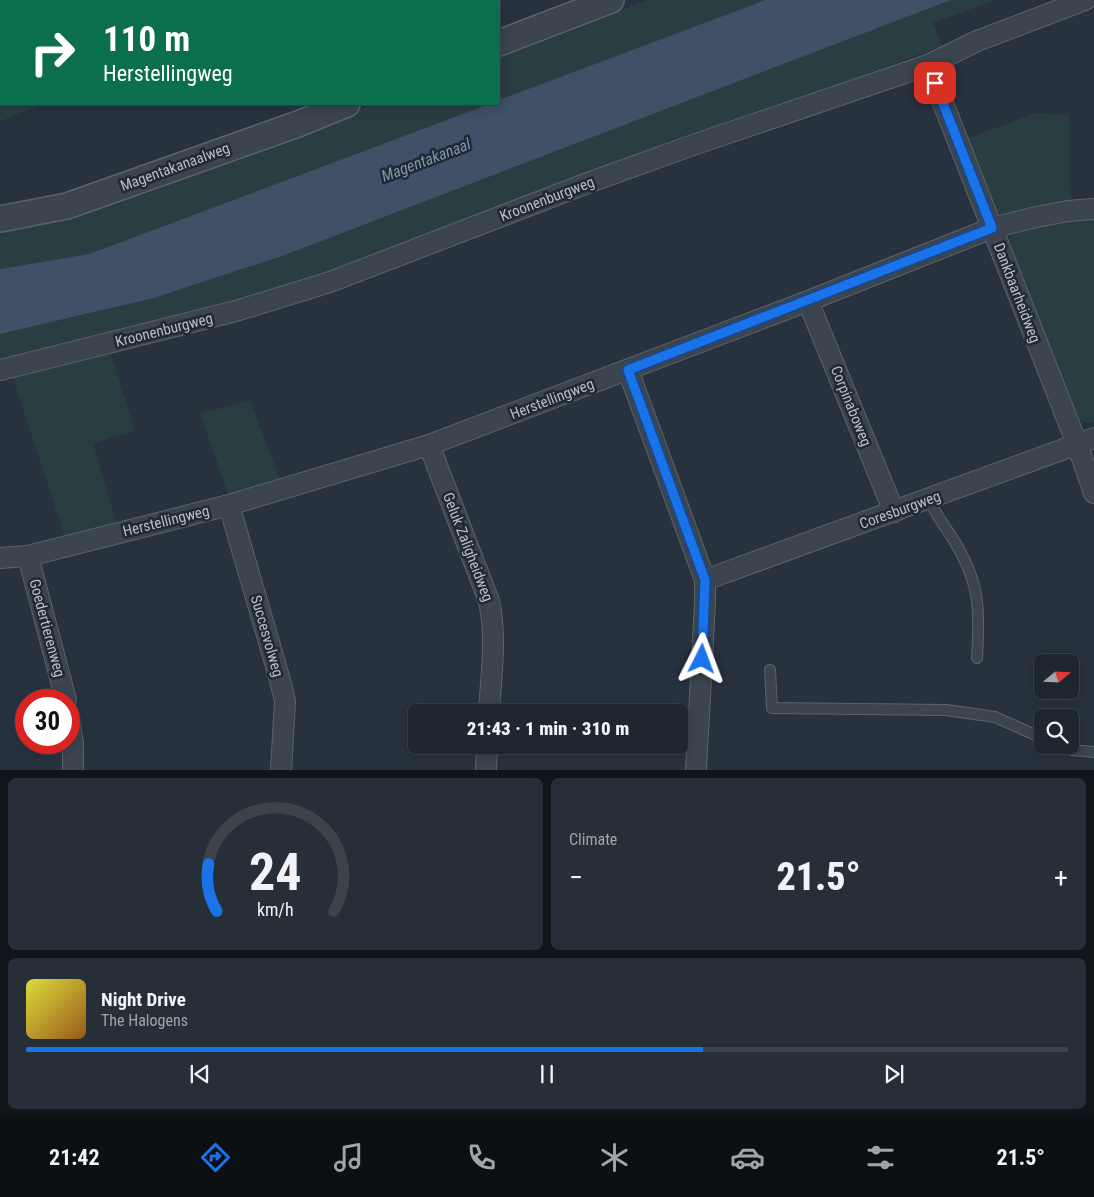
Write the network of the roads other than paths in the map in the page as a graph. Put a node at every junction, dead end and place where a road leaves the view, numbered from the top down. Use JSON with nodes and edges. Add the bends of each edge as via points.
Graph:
{"nodes":[{"id":1,"x":611,"y":0,"type":"edge"},
{"id":2,"x":1085,"y":0,"type":"edge"},
{"id":3,"x":500,"y":43,"type":"edge"},
{"id":4,"x":928,"y":65,"type":"junction"},
{"id":5,"x":344,"y":105,"type":"edge"},
{"id":6,"x":1094,"y":209,"type":"edge"},
{"id":7,"x":0,"y":219,"type":"edge"},
{"id":8,"x":992,"y":228,"type":"junction"},
{"id":9,"x":808,"y":301,"type":"junction"},
{"id":10,"x":0,"y":370,"type":"edge"},
{"id":11,"x":628,"y":370,"type":"junction"},
{"id":12,"x":1086,"y":441,"type":"edge"},
{"id":13,"x":429,"y":445,"type":"junction"},
{"id":14,"x":1094,"y":493,"type":"edge"},
{"id":15,"x":929,"y":499,"type":"junction"},
{"id":16,"x":229,"y":505,"type":"junction"},
{"id":17,"x":894,"y":512,"type":"junction"},
{"id":18,"x":28,"y":556,"type":"junction"},
{"id":19,"x":0,"y":558,"type":"edge"},
{"id":20,"x":705,"y":580,"type":"junction"},
{"id":21,"x":978,"y":658,"type":"dead end"},
{"id":22,"x":770,"y":670,"type":"dead end"},
{"id":23,"x":63,"y":689,"type":"edge"},
{"id":24,"x":489,"y":704,"type":"edge"},
{"id":25,"x":1034,"y":734,"type":"edge"},
{"id":26,"x":1079,"y":751,"type":"edge"},
{"id":27,"x":1094,"y":752,"type":"edge"},
{"id":28,"x":73,"y":754,"type":"edge"},
{"id":29,"x":487,"y":754,"type":"edge"},
{"id":30,"x":72,"y":770,"type":"edge"},
{"id":31,"x":281,"y":770,"type":"edge"},
{"id":32,"x":486,"y":770,"type":"edge"},
{"id":33,"x":696,"y":770,"type":"edge"}],
"edges":[{"from":1,"to":3,"type":"street"},
{"from":2,"to":4,"type":"street","name":"Kroonenburgweg","via":[[977,41]]},
{"from":4,"to":8,"type":"street","name":"Dankbaarheidweg"},
{"from":4,"to":10,"type":"street","name":"Kroonenburgweg","via":[[593,181],[330,282],[236,311]]},
{"from":5,"to":7,"type":"street","name":"Magentakanaalweg","via":[[67,206]]},
{"from":6,"to":8,"type":"street","name":"Herstellingweg","via":[[1044,215]]},
{"from":8,"to":9,"type":"street","name":"Herstellingweg"},
{"from":8,"to":12,"type":"street","name":"Dankbaarheidweg"},
{"from":9,"to":11,"type":"street","name":"Herstellingweg"},
{"from":9,"to":17,"type":"street","name":"Corpinaboweg"},
{"from":11,"to":13,"type":"street","name":"Herstellingweg"},
{"from":11,"to":20,"type":"street"},
{"from":12,"to":14,"type":"street","name":"Dankbaarheidweg"},
{"from":12,"to":15,"type":"street","name":"Coresburgweg"},
{"from":13,"to":16,"type":"street","name":"Herstellingweg"},
{"from":13,"to":24,"type":"street","name":"Geluk Zaligheidweg","via":[[490,601],[493,638]]},
{"from":15,"to":17,"type":"street","name":"Coresburgweg"},
{"from":15,"to":21,"type":"lane","via":[[970,571],[976,589]]},
{"from":16,"to":18,"type":"street","name":"Herstellingweg"},
{"from":16,"to":31,"type":"street","name":"Succesvolweg","via":[[285,701]]},
{"from":17,"to":20,"type":"street","name":"Coresburgweg"},
{"from":18,"to":19,"type":"street","name":"Herstellingweg"},
{"from":18,"to":23,"type":"street","name":"Goedertierenweg"},
{"from":20,"to":33,"type":"street"},
{"from":22,"to":25,"type":"lane","via":[[772,708],[946,710],[995,717]]},
{"from":26,"to":27,"type":"lane"},
{"from":28,"to":30,"type":"street"},
{"from":29,"to":32,"type":"street"}]}
